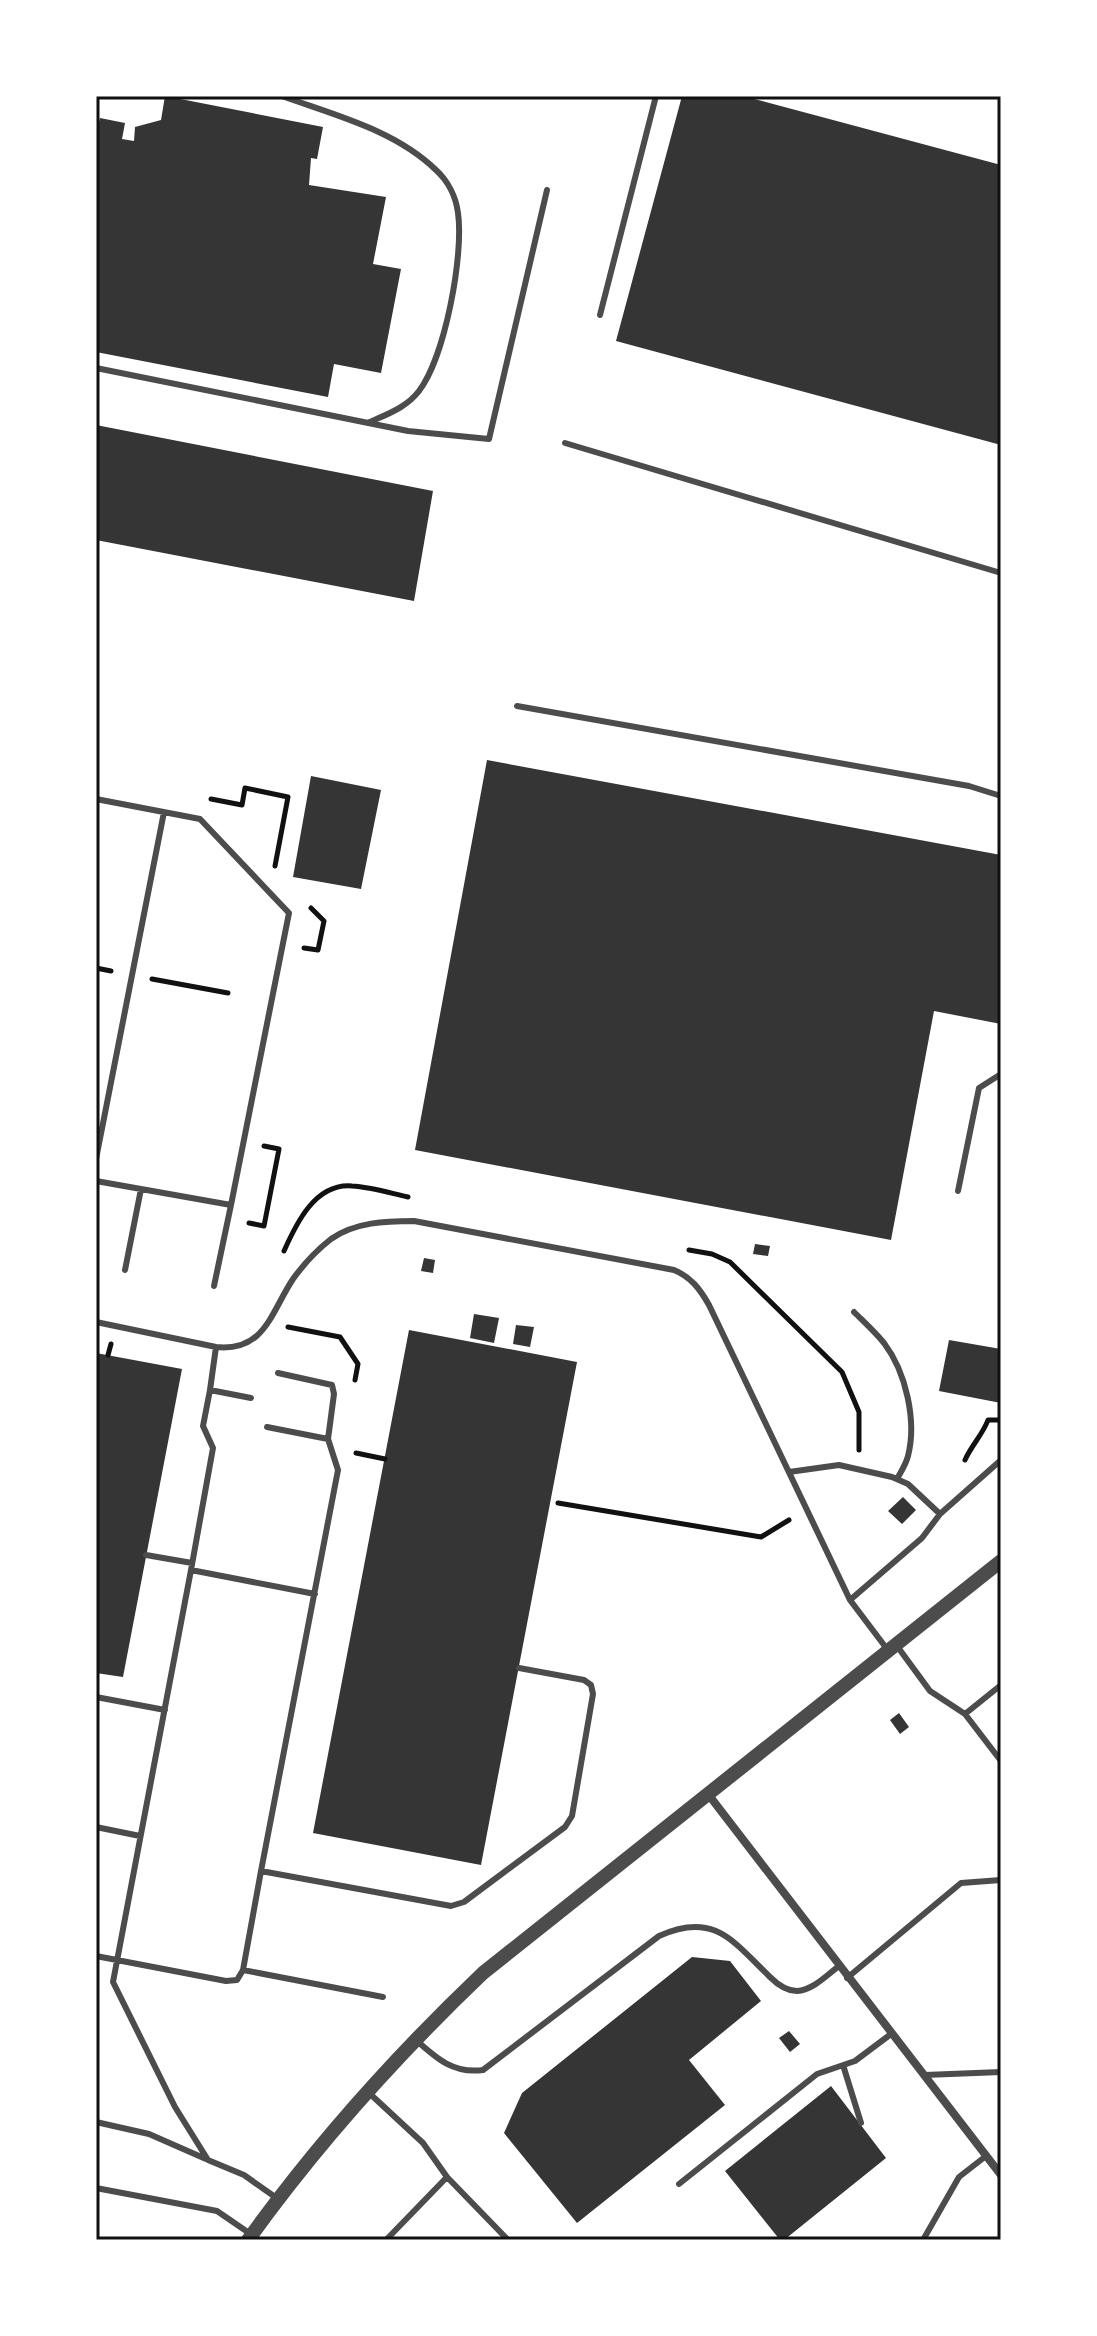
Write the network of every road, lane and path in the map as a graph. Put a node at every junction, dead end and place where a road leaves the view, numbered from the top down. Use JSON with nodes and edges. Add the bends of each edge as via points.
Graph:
{"nodes":[{"id":1,"x":282,"y":96,"type":"edge"},
{"id":2,"x":656,"y":96,"type":"edge"},
{"id":3,"x":547,"y":190,"type":"dead end"},
{"id":4,"x":600,"y":315,"type":"dead end"},
{"id":5,"x":96,"y":368,"type":"edge"},
{"id":6,"x":368,"y":423,"type":"junction"},
{"id":7,"x":565,"y":443,"type":"dead end"},
{"id":8,"x":1001,"y":573,"type":"edge"},
{"id":9,"x":517,"y":706,"type":"dead end"},
{"id":10,"x":198,"y":796,"type":"dead end"},
{"id":11,"x":1001,"y":796,"type":"edge"},
{"id":12,"x":96,"y":799,"type":"edge"},
{"id":13,"x":164,"y":812,"type":"junction"},
{"id":14,"x":274,"y":870,"type":"dead end"},
{"id":15,"x":304,"y":901,"type":"dead end"},
{"id":16,"x":299,"y":963,"type":"dead end"},
{"id":17,"x":96,"y":968,"type":"edge"},
{"id":18,"x":125,"y":974,"type":"dead end"},
{"id":19,"x":140,"y":977,"type":"dead end"},
{"id":20,"x":228,"y":993,"type":"dead end"},
{"id":21,"x":1001,"y":1074,"type":"edge"},
{"id":22,"x":265,"y":1131,"type":"dead end"},
{"id":23,"x":96,"y":1159,"type":"edge"},
{"id":24,"x":96,"y":1181,"type":"edge"},
{"id":25,"x":141,"y":1189,"type":"junction"},
{"id":26,"x":958,"y":1191,"type":"dead end"},
{"id":27,"x":410,"y":1197,"type":"dead end"},
{"id":28,"x":231,"y":1205,"type":"junction"},
{"id":29,"x":228,"y":1220,"type":"junction"},
{"id":30,"x":682,"y":1249,"type":"dead end"},
{"id":31,"x":282,"y":1256,"type":"dead end"},
{"id":32,"x":125,"y":1270,"type":"dead end"},
{"id":33,"x":214,"y":1286,"type":"dead end"},
{"id":34,"x":854,"y":1312,"type":"dead end"},
{"id":35,"x":96,"y":1322,"type":"edge"},
{"id":36,"x":268,"y":1323,"type":"junction"},
{"id":37,"x":216,"y":1347,"type":"junction"},
{"id":38,"x":278,"y":1373,"type":"dead end"},
{"id":39,"x":210,"y":1390,"type":"junction"},
{"id":40,"x":353,"y":1392,"type":"dead end"},
{"id":41,"x":251,"y":1398,"type":"dead end"},
{"id":42,"x":267,"y":1427,"type":"dead end"},
{"id":43,"x":328,"y":1439,"type":"junction"},
{"id":44,"x":349,"y":1443,"type":"dead end"},
{"id":45,"x":858,"y":1455,"type":"dead end"},
{"id":46,"x":385,"y":1459,"type":"dead end"},
{"id":47,"x":1001,"y":1460,"type":"edge"},
{"id":48,"x":789,"y":1472,"type":"junction"},
{"id":49,"x":897,"y":1479,"type":"junction"},
{"id":50,"x":940,"y":1514,"type":"junction"},
{"id":51,"x":146,"y":1555,"type":"dead end"},
{"id":52,"x":1001,"y":1561,"type":"edge"},
{"id":53,"x":191,"y":1567,"type":"junction"},
{"id":54,"x":315,"y":1594,"type":"junction"},
{"id":55,"x":850,"y":1600,"type":"junction"},
{"id":56,"x":892,"y":1648,"type":"junction"},
{"id":57,"x":519,"y":1668,"type":"dead end"},
{"id":58,"x":1001,"y":1685,"type":"edge"},
{"id":59,"x":96,"y":1697,"type":"edge"},
{"id":60,"x":165,"y":1710,"type":"junction"},
{"id":61,"x":965,"y":1714,"type":"junction"},
{"id":62,"x":1001,"y":1761,"type":"edge"},
{"id":63,"x":708,"y":1794,"type":"junction"},
{"id":64,"x":96,"y":1827,"type":"edge"},
{"id":65,"x":140,"y":1836,"type":"junction"},
{"id":66,"x":261,"y":1871,"type":"junction"},
{"id":67,"x":1001,"y":1880,"type":"edge"},
{"id":68,"x":96,"y":1956,"type":"edge"},
{"id":69,"x":117,"y":1960,"type":"junction"},
{"id":70,"x":839,"y":1966,"type":"junction"},
{"id":71,"x":243,"y":1970,"type":"junction"},
{"id":72,"x":847,"y":1978,"type":"junction"},
{"id":73,"x":383,"y":1997,"type":"dead end"},
{"id":74,"x":891,"y":2034,"type":"junction"},
{"id":75,"x":416,"y":2040,"type":"junction"},
{"id":76,"x":843,"y":2065,"type":"junction"},
{"id":77,"x":1001,"y":2072,"type":"edge"},
{"id":78,"x":923,"y":2075,"type":"junction"},
{"id":79,"x":368,"y":2092,"type":"junction"},
{"id":80,"x":96,"y":2122,"type":"edge"},
{"id":81,"x":861,"y":2123,"type":"dead end"},
{"id":82,"x":986,"y":2156,"type":"junction"},
{"id":83,"x":208,"y":2160,"type":"junction"},
{"id":84,"x":1001,"y":2175,"type":"edge"},
{"id":85,"x":447,"y":2177,"type":"junction"},
{"id":86,"x":679,"y":2184,"type":"dead end"},
{"id":87,"x":96,"y":2188,"type":"edge"},
{"id":88,"x":278,"y":2199,"type":"junction"},
{"id":89,"x":250,"y":2237,"type":"edge"},
{"id":90,"x":386,"y":2240,"type":"edge"},
{"id":91,"x":508,"y":2240,"type":"edge"},
{"id":92,"x":923,"y":2240,"type":"edge"}],
"edges":[{"from":1,"to":6,"type":"lane","via":[[399,142],[438,171],[458,211],[453,292],[433,366],[419,391],[400,409]]},
{"from":2,"to":4,"type":"lane"},
{"from":3,"to":6,"type":"lane","via":[[489,439]]},
{"from":5,"to":6,"type":"lane"},
{"from":7,"to":8,"type":"lane"},
{"from":9,"to":11,"type":"lane"},
{"from":10,"to":14,"type":"path","via":[[242,805],[245,788],[288,797]]},
{"from":12,"to":13,"type":"lane"},
{"from":13,"to":23,"type":"lane"},
{"from":13,"to":28,"type":"lane","via":[[200,819],[289,913]]},
{"from":15,"to":16,"type":"path","via":[[324,921],[318,950],[303,947]]},
{"from":17,"to":18,"type":"path"},
{"from":19,"to":20,"type":"path"},
{"from":21,"to":26,"type":"lane","via":[[979,1088]]},
{"from":22,"to":29,"type":"path","via":[[262,1146],[279,1149],[264,1226]]},
{"from":24,"to":25,"type":"lane"},
{"from":25,"to":28,"type":"lane"},
{"from":25,"to":32,"type":"lane"},
{"from":27,"to":31,"type":"path","via":[[350,1186],[333,1189],[301,1216]]},
{"from":28,"to":29,"type":"lane"},
{"from":29,"to":33,"type":"lane"},
{"from":30,"to":45,"type":"path","via":[[730,1262],[842,1372],[859,1412]]},
{"from":34,"to":49,"type":"lane","via":[[885,1344],[908,1402],[911,1440]]},
{"from":35,"to":37,"type":"lane"},
{"from":36,"to":37,"type":"lane","via":[[241,1346]]},
{"from":36,"to":40,"type":"path","via":[[340,1337],[358,1364]]},
{"from":36,"to":48,"type":"lane","via":[[293,1279],[323,1246],[357,1227],[383,1221],[414,1221],[674,1270],[699,1288],[709,1305]]},
{"from":37,"to":39,"type":"lane"},
{"from":38,"to":43,"type":"lane","via":[[332,1385]]},
{"from":39,"to":41,"type":"lane"},
{"from":39,"to":53,"type":"lane","via":[[203,1426],[213,1448]]},
{"from":42,"to":43,"type":"lane"},
{"from":43,"to":54,"type":"lane","via":[[338,1470]]},
{"from":44,"to":46,"type":"path","via":[[353,1453]]},
{"from":47,"to":50,"type":"lane"},
{"from":48,"to":49,"type":"lane","via":[[839,1465]]},
{"from":48,"to":55,"type":"lane"},
{"from":49,"to":50,"type":"lane"},
{"from":50,"to":55,"type":"lane","via":[[922,1538]]},
{"from":51,"to":53,"type":"lane"},
{"from":52,"to":56,"type":"street"},
{"from":53,"to":54,"type":"lane"},
{"from":53,"to":60,"type":"lane"},
{"from":54,"to":66,"type":"lane"},
{"from":55,"to":56,"type":"lane"},
{"from":56,"to":61,"type":"lane","via":[[930,1691]]},
{"from":56,"to":63,"type":"street"},
{"from":57,"to":66,"type":"lane","via":[[591,1685],[572,1816],[565,1827],[464,1902],[451,1906]]},
{"from":58,"to":61,"type":"lane"},
{"from":59,"to":60,"type":"lane"},
{"from":60,"to":65,"type":"lane"},
{"from":61,"to":62,"type":"lane"},
{"from":63,"to":70,"type":"street"},
{"from":63,"to":75,"type":"street","via":[[483,1973]]},
{"from":64,"to":65,"type":"lane"},
{"from":65,"to":69,"type":"lane"},
{"from":66,"to":71,"type":"lane"},
{"from":67,"to":72,"type":"lane","via":[[961,1883]]},
{"from":68,"to":69,"type":"lane"},
{"from":69,"to":71,"type":"lane","via":[[226,1981],[237,1980]]},
{"from":69,"to":83,"type":"lane","via":[[113,1982],[175,2107]]},
{"from":70,"to":72,"type":"street"},
{"from":70,"to":75,"type":"lane","via":[[813,1986],[795,1991],[775,1982],[724,1933],[678,1927],[483,2070],[458,2070]]},
{"from":71,"to":73,"type":"lane"},
{"from":72,"to":74,"type":"street"},
{"from":74,"to":76,"type":"lane"},
{"from":74,"to":78,"type":"street"},
{"from":75,"to":79,"type":"street"},
{"from":76,"to":81,"type":"lane"},
{"from":76,"to":86,"type":"lane","via":[[817,2074]]},
{"from":77,"to":78,"type":"lane"},
{"from":78,"to":82,"type":"street"},
{"from":79,"to":85,"type":"lane","via":[[423,2143]]},
{"from":79,"to":88,"type":"street"},
{"from":80,"to":83,"type":"lane","via":[[149,2134]]},
{"from":82,"to":84,"type":"street"},
{"from":82,"to":92,"type":"lane","via":[[959,2177]]},
{"from":83,"to":88,"type":"lane","via":[[244,2175]]},
{"from":85,"to":90,"type":"lane"},
{"from":85,"to":91,"type":"lane"},
{"from":87,"to":89,"type":"lane","via":[[217,2211]]},
{"from":88,"to":89,"type":"street"}]}
